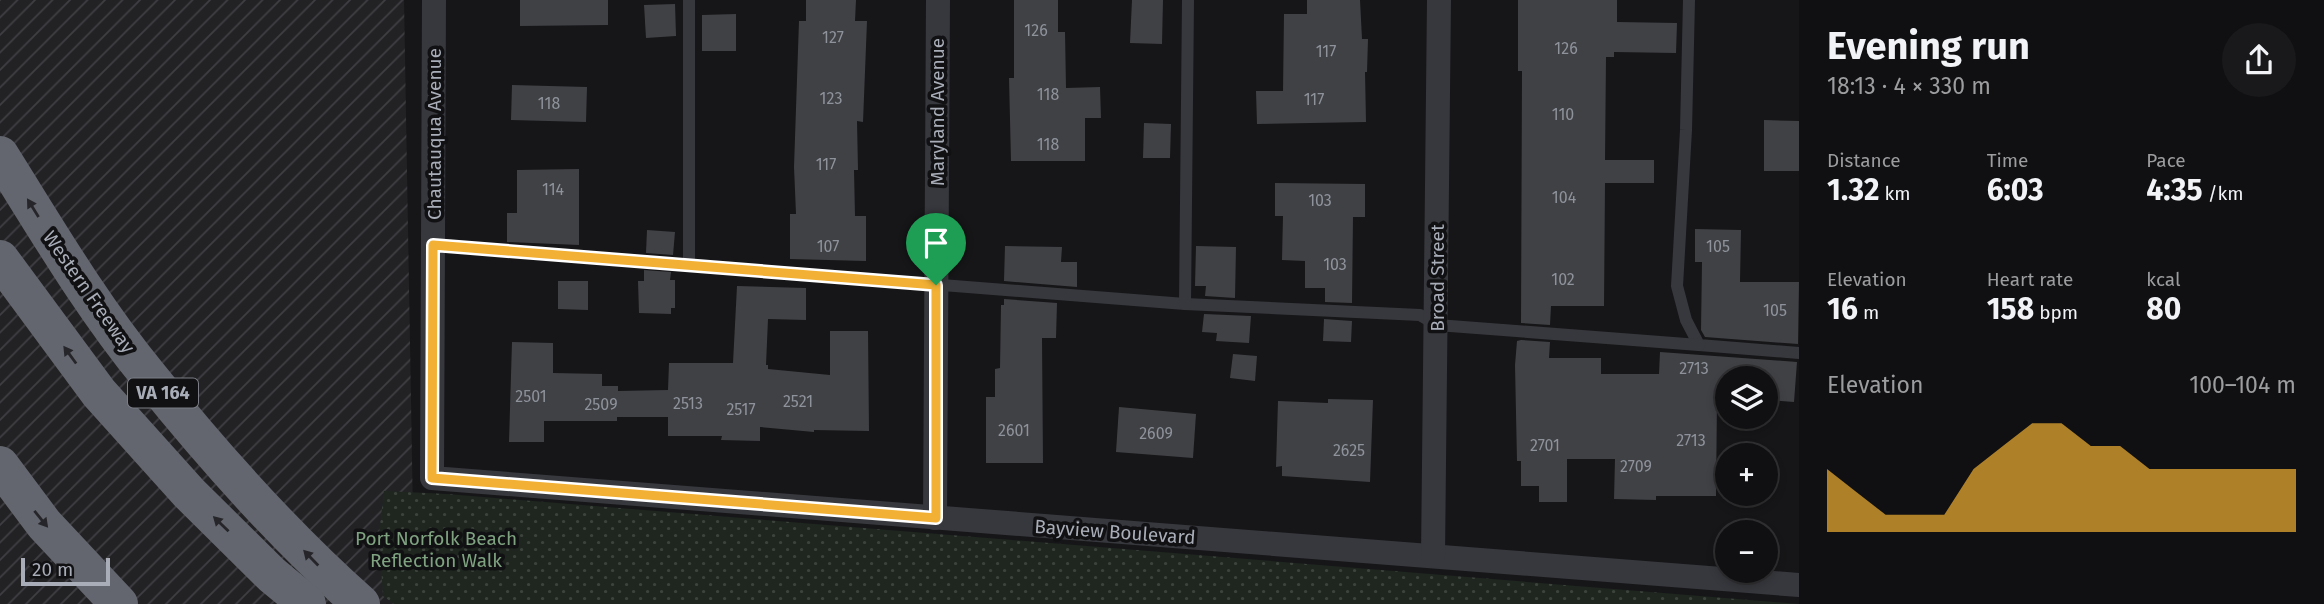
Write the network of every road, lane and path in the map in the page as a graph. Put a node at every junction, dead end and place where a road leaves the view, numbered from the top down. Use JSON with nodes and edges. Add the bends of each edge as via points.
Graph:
{"nodes":[{"id":1,"x":434,"y":0,"type":"edge"},
{"id":2,"x":689,"y":0,"type":"edge"},
{"id":3,"x":938,"y":0,"type":"edge"},
{"id":4,"x":1188,"y":0,"type":"edge"},
{"id":5,"x":1439,"y":0,"type":"edge"},
{"id":6,"x":1689,"y":0,"type":"edge"},
{"id":7,"x":0,"y":155,"type":"edge"},
{"id":8,"x":433,"y":245,"type":"junction"},
{"id":9,"x":0,"y":259,"type":"edge"},
{"id":10,"x":689,"y":265,"type":"junction"},
{"id":11,"x":936,"y":285,"type":"junction"},
{"id":12,"x":1185,"y":304,"type":"junction"},
{"id":13,"x":1437,"y":325,"type":"junction"},
{"id":14,"x":1699,"y":345,"type":"junction"},
{"id":15,"x":1799,"y":354,"type":"edge"},
{"id":16,"x":0,"y":465,"type":"edge"},
{"id":17,"x":432,"y":478,"type":"joint"},
{"id":18,"x":936,"y":518,"type":"junction"},
{"id":19,"x":1433,"y":556,"type":"junction"},
{"id":20,"x":1799,"y":585,"type":"edge"},
{"id":21,"x":119,"y":604,"type":"edge"},
{"id":22,"x":307,"y":604,"type":"edge"},
{"id":23,"x":361,"y":604,"type":"edge"}],
"edges":[{"from":1,"to":8,"type":"street","name":"Chautauqua Avenue"},
{"from":2,"to":10,"type":"lane"},
{"from":3,"to":11,"type":"street","name":"Maryland Avenue"},
{"from":4,"to":12,"type":"lane"},
{"from":5,"to":13,"type":"street","name":"Broad Street"},
{"from":6,"to":14,"type":"lane","via":[[1677,286]]},
{"from":23,"to":7,"type":"highway","name":"Western Freeway","number":"VA 164","one_way":true,"via":[[273,518],[147,374],[61,253]]},
{"from":8,"to":10,"type":"lane"},
{"from":8,"to":17,"type":"street","name":"Chautauqua Avenue"},
{"from":22,"to":9,"type":"highway","one_way":true,"via":[[189,493],[107,403]]},
{"from":10,"to":11,"type":"lane"},
{"from":11,"to":12,"type":"lane"},
{"from":11,"to":18,"type":"street","name":"Maryland Avenue"},
{"from":12,"to":13,"type":"lane","via":[[1420,315]]},
{"from":13,"to":14,"type":"lane"},
{"from":13,"to":19,"type":"street","name":"Broad Street"},
{"from":14,"to":15,"type":"lane"},
{"from":16,"to":21,"type":"highway","one_way":true,"via":[[44,524]]},
{"from":17,"to":18,"type":"street","name":"Bayview Boulevard"},
{"from":18,"to":19,"type":"street","name":"Bayview Boulevard"},
{"from":19,"to":20,"type":"street","name":"Bayview Boulevard"}]}
